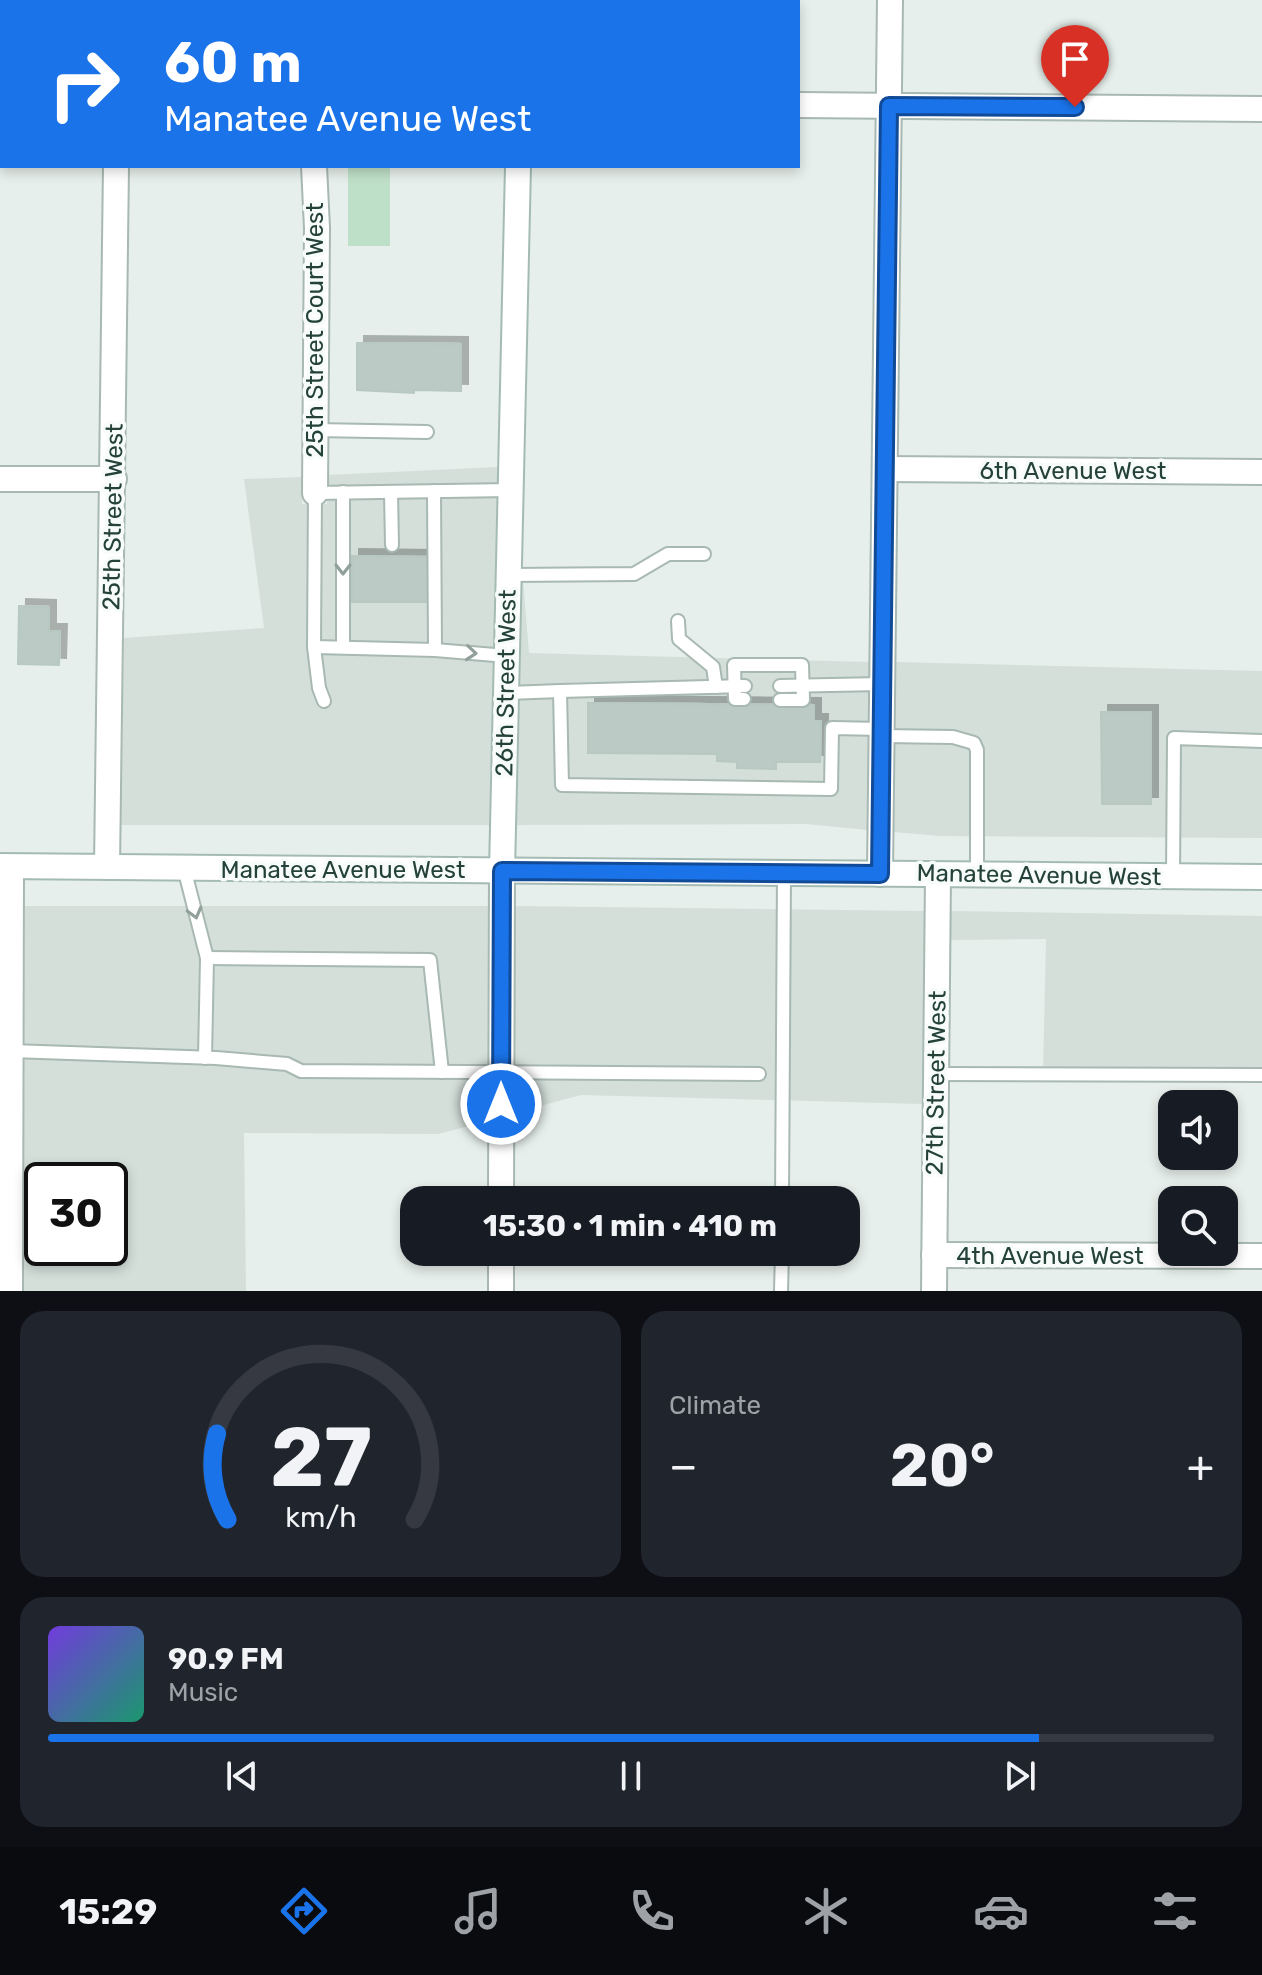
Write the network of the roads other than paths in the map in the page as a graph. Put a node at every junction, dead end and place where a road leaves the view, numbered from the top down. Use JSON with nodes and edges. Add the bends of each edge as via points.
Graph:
{"nodes":[{"id":1,"x":890,"y":0,"type":"edge"},
{"id":2,"x":800,"y":105,"type":"edge"},
{"id":3,"x":889,"y":106,"type":"junction"},
{"id":4,"x":1262,"y":109,"type":"edge"},
{"id":5,"x":116,"y":168,"type":"edge"},
{"id":6,"x":314,"y":168,"type":"edge"},
{"id":7,"x":518,"y":168,"type":"edge"},
{"id":8,"x":315,"y":430,"type":"junction"},
{"id":9,"x":427,"y":432,"type":"dead end"},
{"id":10,"x":885,"y":469,"type":"junction"},
{"id":11,"x":1262,"y":472,"type":"edge"},
{"id":12,"x":0,"y":479,"type":"edge"},
{"id":13,"x":114,"y":479,"type":"junction"},
{"id":14,"x":510,"y":490,"type":"junction"},
{"id":15,"x":434,"y":491,"type":"junction"},
{"id":16,"x":343,"y":492,"type":"junction"},
{"id":17,"x":391,"y":492,"type":"junction"},
{"id":18,"x":315,"y":493,"type":"junction"},
{"id":19,"x":392,"y":545,"type":"dead end"},
{"id":20,"x":704,"y":554,"type":"dead end"},
{"id":21,"x":509,"y":575,"type":"junction"},
{"id":22,"x":678,"y":621,"type":"dead end"},
{"id":23,"x":314,"y":647,"type":"junction"},
{"id":24,"x":343,"y":647,"type":"junction"},
{"id":25,"x":435,"y":650,"type":"junction"},
{"id":26,"x":507,"y":656,"type":"junction"},
{"id":27,"x":882,"y":684,"type":"junction"},
{"id":28,"x":780,"y":686,"type":"dead end"},
{"id":29,"x":803,"y":686,"type":"junction"},
{"id":30,"x":716,"y":687,"type":"junction"},
{"id":31,"x":560,"y":691,"type":"junction"},
{"id":32,"x":507,"y":693,"type":"junction"},
{"id":33,"x":780,"y":700,"type":"dead end"},
{"id":34,"x":324,"y":701,"type":"dead end"},
{"id":35,"x":882,"y":732,"type":"junction"},
{"id":36,"x":1262,"y":741,"type":"edge"},
{"id":37,"x":6,"y":866,"type":"edge"},
{"id":38,"x":107,"y":867,"type":"junction"},
{"id":39,"x":184,"y":868,"type":"junction"},
{"id":40,"x":502,"y":871,"type":"junction"},
{"id":41,"x":784,"y":873,"type":"junction"},
{"id":42,"x":880,"y":874,"type":"junction"},
{"id":43,"x":938,"y":875,"type":"junction"},
{"id":44,"x":977,"y":875,"type":"junction"},
{"id":45,"x":1173,"y":877,"type":"junction"},
{"id":46,"x":1262,"y":877,"type":"edge"},
{"id":47,"x":207,"y":958,"type":"junction"},
{"id":48,"x":205,"y":1058,"type":"junction"},
{"id":49,"x":7,"y":1063,"type":"edge"},
{"id":50,"x":442,"y":1072,"type":"junction"},
{"id":51,"x":501,"y":1072,"type":"junction"},
{"id":52,"x":759,"y":1074,"type":"dead end"},
{"id":53,"x":936,"y":1074,"type":"junction"},
{"id":54,"x":1262,"y":1075,"type":"edge"},
{"id":55,"x":5,"y":1121,"type":"edge"},
{"id":56,"x":501,"y":1186,"type":"edge"},
{"id":57,"x":782,"y":1186,"type":"edge"},
{"id":58,"x":934,"y":1255,"type":"junction"},
{"id":59,"x":1262,"y":1256,"type":"edge"},
{"id":60,"x":501,"y":1266,"type":"edge"},
{"id":61,"x":782,"y":1266,"type":"edge"},
{"id":62,"x":10,"y":1291,"type":"edge"},
{"id":63,"x":501,"y":1291,"type":"edge"},
{"id":64,"x":781,"y":1291,"type":"edge"},
{"id":65,"x":934,"y":1291,"type":"edge"}],
"edges":[{"from":1,"to":3,"type":"street"},
{"from":2,"to":3,"type":"street"},
{"from":3,"to":4,"type":"street"},
{"from":3,"to":10,"type":"street"},
{"from":5,"to":13,"type":"street","name":"25th Street West"},
{"from":6,"to":8,"type":"street","name":"25th Street Court West"},
{"from":7,"to":14,"type":"street","name":"26th Street West"},
{"from":8,"to":9,"type":"lane"},
{"from":8,"to":18,"type":"street","name":"25th Street Court West"},
{"from":10,"to":11,"type":"street","name":"6th Avenue West"},
{"from":10,"to":27,"type":"street"},
{"from":12,"to":13,"type":"street"},
{"from":13,"to":38,"type":"street","name":"25th Street West"},
{"from":14,"to":15,"type":"lane"},
{"from":14,"to":21,"type":"street","name":"26th Street West"},
{"from":15,"to":17,"type":"lane"},
{"from":15,"to":25,"type":"lane"},
{"from":16,"to":17,"type":"lane"},
{"from":16,"to":18,"type":"lane"},
{"from":16,"to":24,"type":"lane","one_way":true},
{"from":17,"to":19,"type":"lane"},
{"from":18,"to":23,"type":"lane"},
{"from":20,"to":21,"type":"lane","via":[[668,554],[634,574]]},
{"from":21,"to":26,"type":"street","name":"26th Street West"},
{"from":22,"to":30,"type":"lane","via":[[679,639],[713,667]]},
{"from":23,"to":24,"type":"lane"},
{"from":23,"to":34,"type":"lane"},
{"from":24,"to":25,"type":"lane"},
{"from":25,"to":26,"type":"lane","one_way":true},
{"from":26,"to":32,"type":"street","name":"26th Street West"},
{"from":27,"to":29,"type":"lane"},
{"from":27,"to":35,"type":"street"},
{"from":28,"to":29,"type":"lane"},
{"from":29,"to":30,"type":"lane","via":[[802,665],[734,665],[741,691]]},
{"from":29,"to":33,"type":"lane","via":[[803,700]]},
{"from":30,"to":31,"type":"lane"},
{"from":31,"to":32,"type":"lane"},
{"from":31,"to":35,"type":"lane","via":[[562,785],[831,789],[832,728]]},
{"from":32,"to":40,"type":"street","name":"26th Street West"},
{"from":35,"to":42,"type":"street"},
{"from":35,"to":44,"type":"lane","via":[[974,743]]},
{"from":36,"to":45,"type":"lane","via":[[1174,738]]},
{"from":37,"to":38,"type":"street","name":"Manatee Avenue West"},
{"from":37,"to":49,"type":"street"},
{"from":38,"to":39,"type":"street","name":"Manatee Avenue West"},
{"from":39,"to":40,"type":"street","name":"Manatee Avenue West"},
{"from":39,"to":47,"type":"lane","one_way":true},
{"from":40,"to":41,"type":"street","name":"Manatee Avenue West"},
{"from":40,"to":51,"type":"street","name":"26th Street West"},
{"from":41,"to":42,"type":"street","name":"Manatee Avenue West"},
{"from":41,"to":57,"type":"lane"},
{"from":42,"to":43,"type":"street","name":"Manatee Avenue West"},
{"from":43,"to":44,"type":"street","name":"Manatee Avenue West"},
{"from":43,"to":53,"type":"street","name":"27th Street West"},
{"from":44,"to":45,"type":"street","name":"Manatee Avenue West"},
{"from":45,"to":46,"type":"street","name":"Manatee Avenue West"},
{"from":47,"to":48,"type":"lane"},
{"from":47,"to":50,"type":"lane","via":[[430,960]]},
{"from":48,"to":49,"type":"lane"},
{"from":48,"to":50,"type":"lane","via":[[287,1064],[301,1071]]},
{"from":49,"to":55,"type":"street"},
{"from":50,"to":51,"type":"lane"},
{"from":51,"to":52,"type":"lane"},
{"from":51,"to":56,"type":"street","name":"26th Street West"},
{"from":53,"to":54,"type":"lane"},
{"from":53,"to":58,"type":"street","name":"27th Street West"},
{"from":55,"to":62,"type":"street"},
{"from":58,"to":59,"type":"street","name":"4th Avenue West"},
{"from":58,"to":65,"type":"street","name":"27th Street West"},
{"from":60,"to":63,"type":"street"},
{"from":61,"to":64,"type":"lane"}]}
